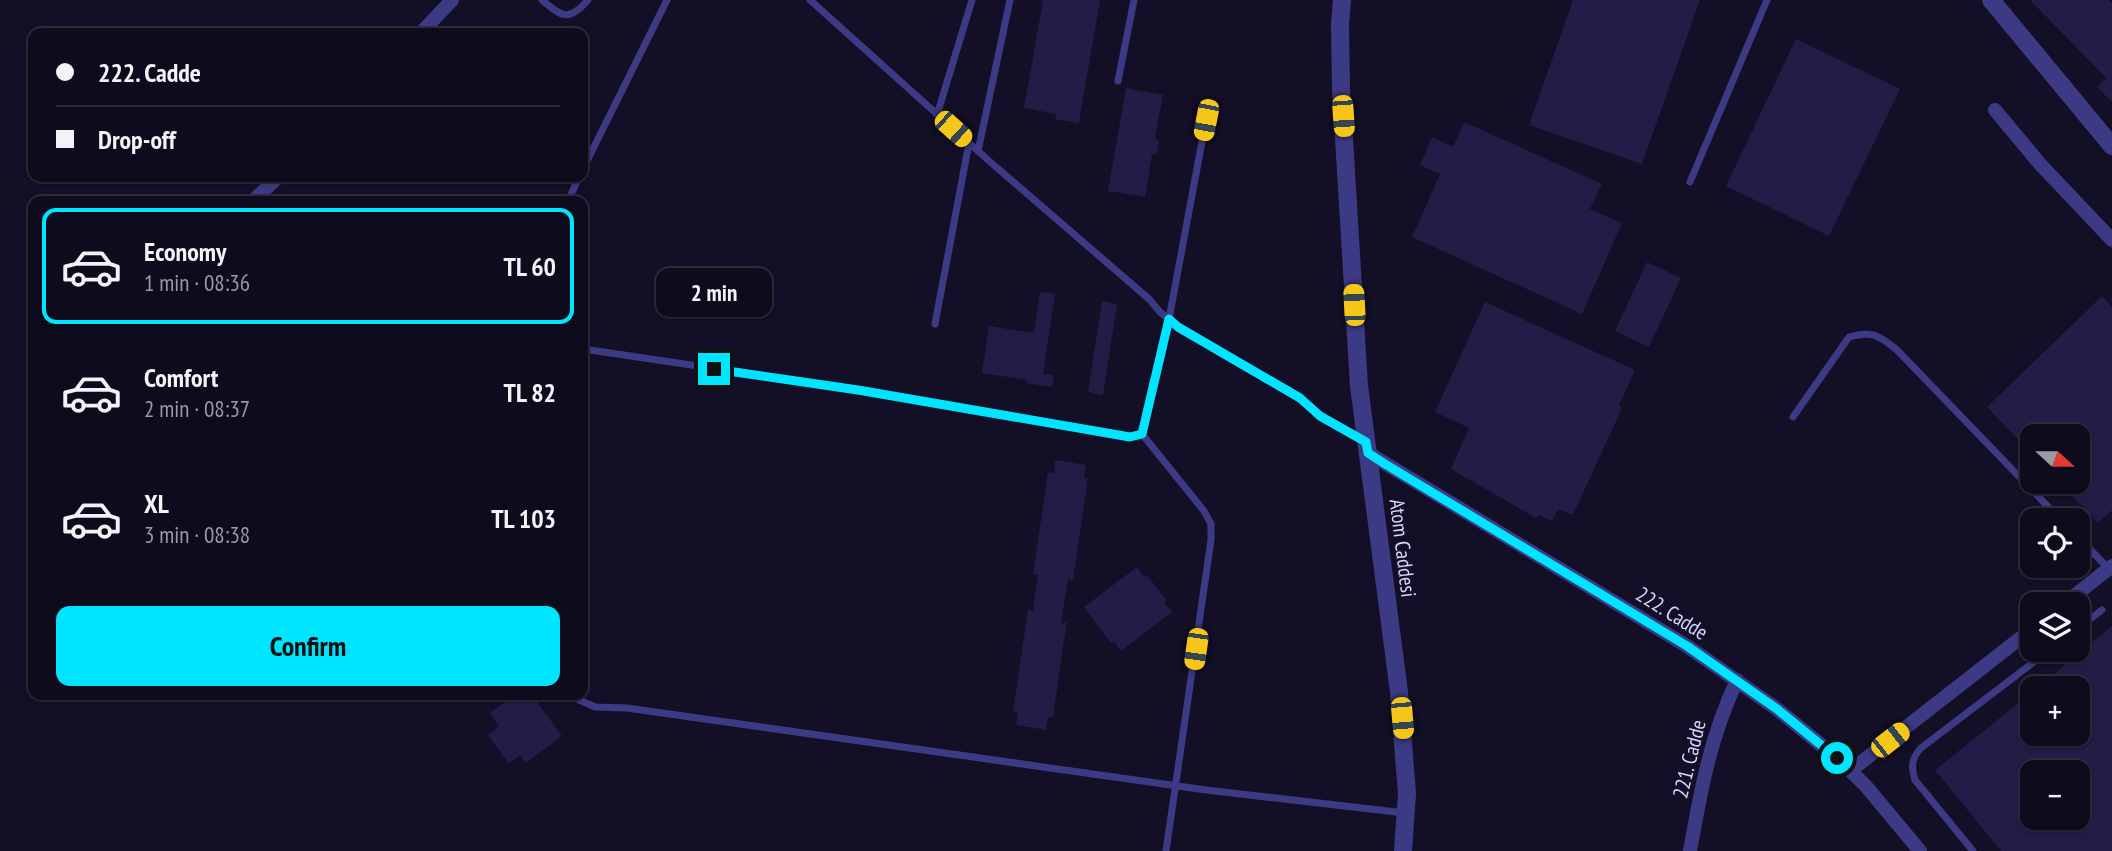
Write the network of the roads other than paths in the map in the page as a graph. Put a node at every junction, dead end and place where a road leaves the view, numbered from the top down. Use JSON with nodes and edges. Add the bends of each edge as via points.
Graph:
{"nodes":[{"id":1,"x":452,"y":0,"type":"edge"},
{"id":2,"x":542,"y":0,"type":"edge"},
{"id":3,"x":588,"y":0,"type":"edge"},
{"id":4,"x":667,"y":0,"type":"edge"},
{"id":5,"x":810,"y":0,"type":"edge"},
{"id":6,"x":972,"y":0,"type":"edge"},
{"id":7,"x":1010,"y":0,"type":"edge"},
{"id":8,"x":1134,"y":0,"type":"edge"},
{"id":9,"x":1342,"y":0,"type":"edge"},
{"id":10,"x":1767,"y":0,"type":"edge"},
{"id":11,"x":1991,"y":0,"type":"edge"},
{"id":12,"x":426,"y":28,"type":"edge"},
{"id":13,"x":1118,"y":81,"type":"dead end"},
{"id":14,"x":1995,"y":110,"type":"dead end"},
{"id":15,"x":937,"y":115,"type":"junction"},
{"id":16,"x":1206,"y":120,"type":"dead end"},
{"id":17,"x":969,"y":143,"type":"junction"},
{"id":18,"x":2112,"y":146,"type":"edge"},
{"id":19,"x":978,"y":150,"type":"junction"},
{"id":20,"x":588,"y":159,"type":"edge"},
{"id":21,"x":273,"y":182,"type":"edge"},
{"id":22,"x":1690,"y":182,"type":"dead end"},
{"id":23,"x":258,"y":196,"type":"edge"},
{"id":24,"x":2112,"y":240,"type":"edge"},
{"id":25,"x":1169,"y":319,"type":"junction"},
{"id":26,"x":935,"y":324,"type":"dead end"},
{"id":27,"x":588,"y":350,"type":"edge"},
{"id":28,"x":1793,"y":417,"type":"dead end"},
{"id":29,"x":1142,"y":434,"type":"junction"},
{"id":30,"x":1367,"y":447,"type":"junction"},
{"id":31,"x":2049,"y":508,"type":"edge"},
{"id":32,"x":2090,"y":548,"type":"edge"},
{"id":33,"x":2110,"y":567,"type":"edge"},
{"id":34,"x":2079,"y":592,"type":"edge"},
{"id":35,"x":2102,"y":610,"type":"dead end"},
{"id":36,"x":2090,"y":619,"type":"edge"},
{"id":37,"x":2020,"y":638,"type":"edge"},
{"id":38,"x":2034,"y":662,"type":"edge"},
{"id":39,"x":1737,"y":680,"type":"junction"},
{"id":40,"x":580,"y":700,"type":"edge"},
{"id":41,"x":1850,"y":771,"type":"junction"},
{"id":42,"x":1176,"y":786,"type":"junction"},
{"id":43,"x":1406,"y":813,"type":"junction"},
{"id":44,"x":1166,"y":851,"type":"edge"},
{"id":45,"x":1403,"y":851,"type":"edge"},
{"id":46,"x":1690,"y":851,"type":"edge"},
{"id":47,"x":1920,"y":851,"type":"edge"},
{"id":48,"x":1973,"y":851,"type":"edge"}],
"edges":[{"from":1,"to":12,"type":"street"},
{"from":2,"to":3,"type":"lane","via":[[571,15]]},
{"from":4,"to":20,"type":"lane"},
{"from":5,"to":15,"type":"lane"},
{"from":6,"to":15,"type":"lane"},
{"from":7,"to":19,"type":"lane"},
{"from":8,"to":13,"type":"lane"},
{"from":9,"to":30,"type":"street","name":"Atom Caddesi","via":[[1341,89],[1359,386]]},
{"from":10,"to":22,"type":"lane"},
{"from":11,"to":18,"type":"street"},
{"from":14,"to":24,"type":"street"},
{"from":15,"to":17,"type":"lane"},
{"from":16,"to":25,"type":"lane"},
{"from":17,"to":19,"type":"lane"},
{"from":17,"to":26,"type":"lane"},
{"from":19,"to":25,"type":"lane"},
{"from":21,"to":23,"type":"street"},
{"from":25,"to":29,"type":"lane"},
{"from":25,"to":30,"type":"lane","via":[[1300,398]]},
{"from":27,"to":29,"type":"lane","via":[[1130,437]]},
{"from":28,"to":31,"type":"lane","via":[[1849,337],[1872,334],[1897,350]]},
{"from":29,"to":42,"type":"lane","via":[[1211,524]]},
{"from":30,"to":39,"type":"street","name":"222. Cadde"},
{"from":30,"to":43,"type":"street","name":"Atom Caddesi","via":[[1399,692]]},
{"from":32,"to":33,"type":"lane"},
{"from":33,"to":34,"type":"street"},
{"from":35,"to":36,"type":"lane"},
{"from":37,"to":41,"type":"street"},
{"from":38,"to":48,"type":"lane","via":[[1914,756],[1915,780]]},
{"from":39,"to":41,"type":"street","name":"222. Cadde"},
{"from":39,"to":46,"type":"street","name":"221. Cadde","via":[[1704,772]]},
{"from":40,"to":42,"type":"lane","via":[[595,707]]},
{"from":41,"to":47,"type":"street","name":"222. Cadde"},
{"from":42,"to":43,"type":"lane"},
{"from":42,"to":44,"type":"lane"},
{"from":43,"to":45,"type":"street","name":"Atom Caddesi"}]}
